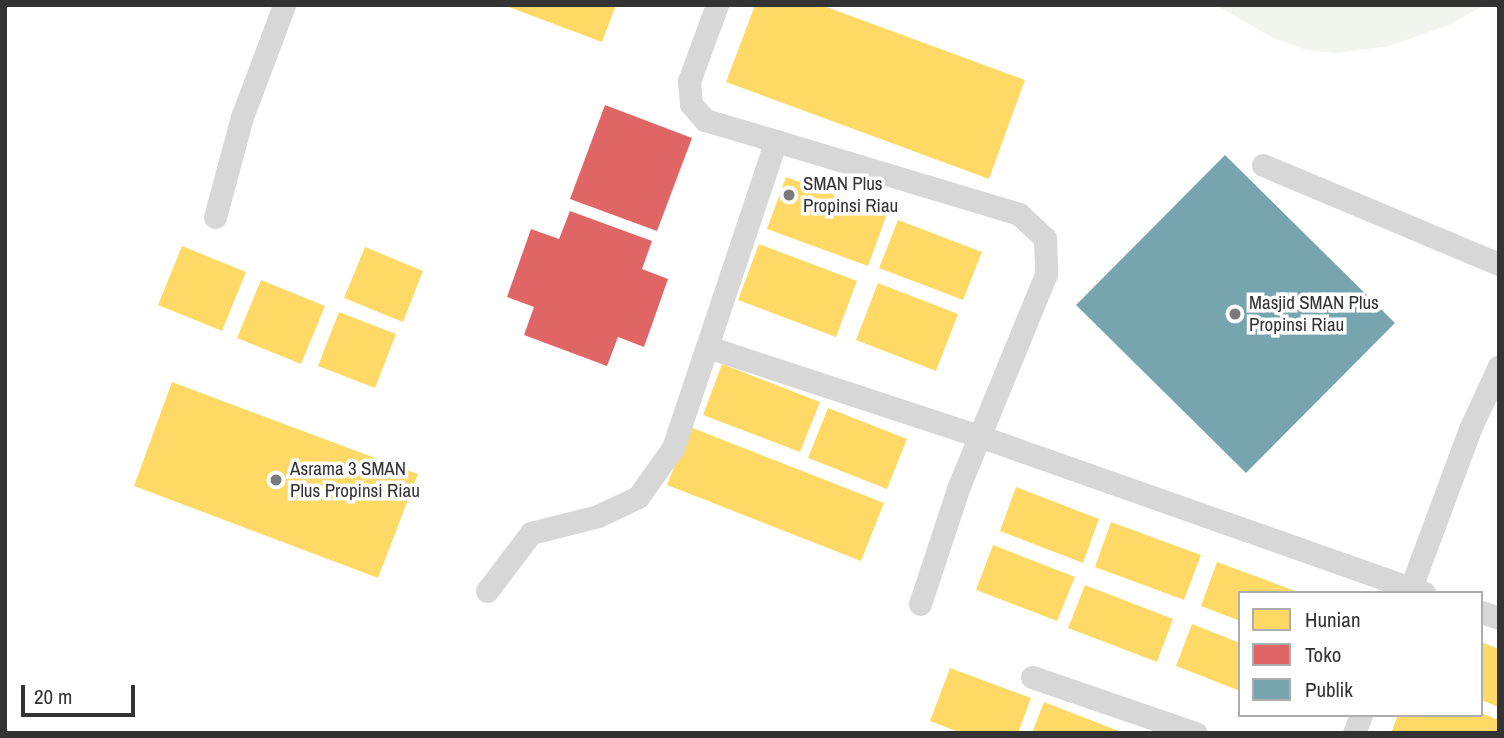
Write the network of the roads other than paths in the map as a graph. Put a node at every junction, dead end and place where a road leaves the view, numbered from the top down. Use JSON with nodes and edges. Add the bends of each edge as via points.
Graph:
{"nodes":[{"id":1,"x":284,"y":5,"type":"edge"},
{"id":2,"x":717,"y":5,"type":"edge"},
{"id":3,"x":776,"y":141,"type":"junction"},
{"id":4,"x":1263,"y":165,"type":"dead end"},
{"id":5,"x":215,"y":217,"type":"dead end"},
{"id":6,"x":1499,"y":264,"type":"edge"},
{"id":7,"x":708,"y":347,"type":"junction"},
{"id":8,"x":1499,"y":366,"type":"edge"},
{"id":9,"x":979,"y":436,"type":"junction"},
{"id":10,"x":487,"y":591,"type":"dead end"},
{"id":11,"x":1415,"y":591,"type":"edge"},
{"id":12,"x":920,"y":604,"type":"dead end"},
{"id":13,"x":1032,"y":677,"type":"dead end"},
{"id":14,"x":1196,"y":733,"type":"edge"}],
"edges":[{"from":1,"to":5,"type":"lane","via":[[242,117]]},
{"from":2,"to":3,"type":"lane","via":[[689,81],[691,104],[705,120]]},
{"from":3,"to":7,"type":"lane"},
{"from":3,"to":9,"type":"lane","via":[[1019,215],[1045,239],[1046,274]]},
{"from":4,"to":6,"type":"lane"},
{"from":7,"to":9,"type":"lane"},
{"from":7,"to":10,"type":"lane","via":[[673,448],[638,498],[598,516],[531,533]]},
{"from":8,"to":11,"type":"lane","via":[[1470,429]]},
{"from":9,"to":11,"type":"lane"},
{"from":9,"to":12,"type":"lane"},
{"from":13,"to":14,"type":"lane"}]}
